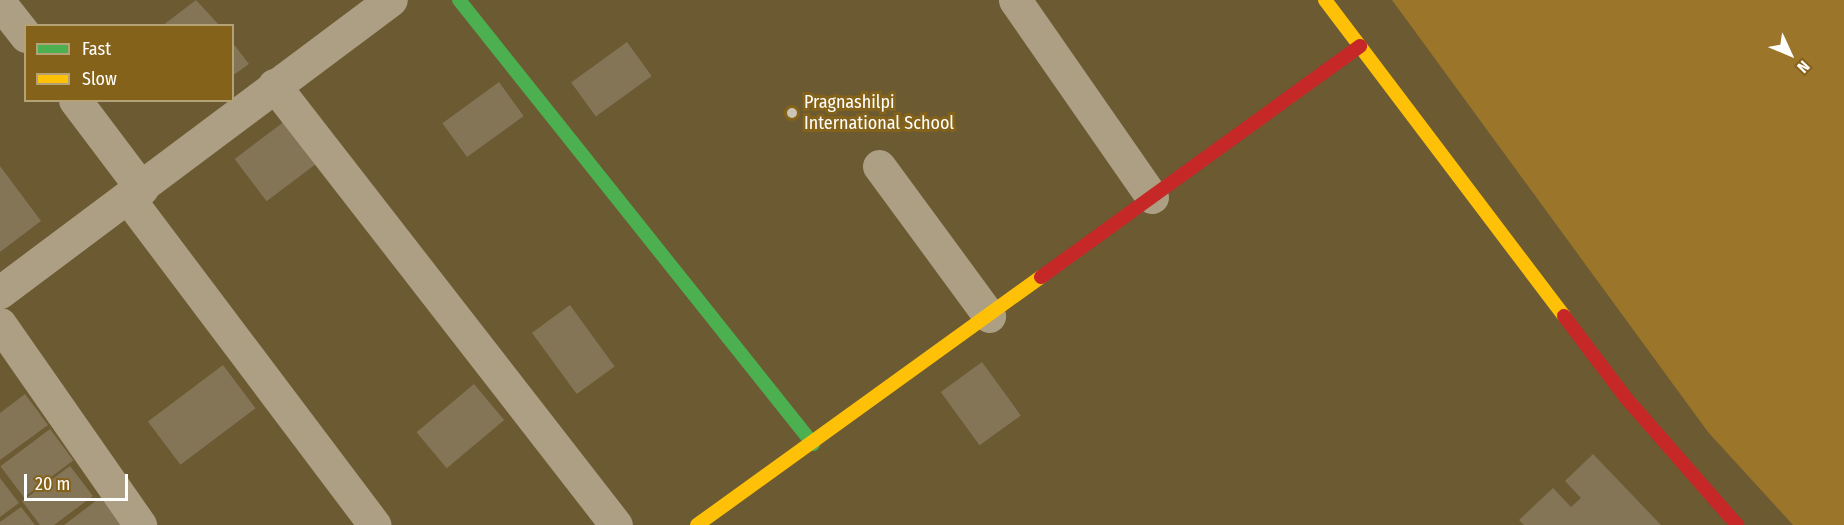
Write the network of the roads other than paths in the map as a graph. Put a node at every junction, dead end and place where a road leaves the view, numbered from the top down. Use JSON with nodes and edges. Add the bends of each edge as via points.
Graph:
{"nodes":[{"id":1,"x":392,"y":0,"type":"edge"},
{"id":2,"x":459,"y":0,"type":"edge"},
{"id":3,"x":1015,"y":0,"type":"edge"},
{"id":4,"x":1325,"y":0,"type":"edge"},
{"id":5,"x":0,"y":3,"type":"edge"},
{"id":6,"x":24,"y":33,"type":"edge"},
{"id":7,"x":1360,"y":46,"type":"junction"},
{"id":8,"x":274,"y":85,"type":"junction"},
{"id":9,"x":76,"y":102,"type":"edge"},
{"id":10,"x":879,"y":166,"type":"dead end"},
{"id":11,"x":135,"y":194,"type":"junction"},
{"id":12,"x":1152,"y":197,"type":"junction"},
{"id":13,"x":0,"y":292,"type":"edge"},
{"id":14,"x":989,"y":316,"type":"junction"},
{"id":15,"x":0,"y":324,"type":"edge"},
{"id":16,"x":813,"y":444,"type":"junction"},
{"id":17,"x":140,"y":525,"type":"edge"},
{"id":18,"x":375,"y":525,"type":"edge"},
{"id":19,"x":616,"y":525,"type":"edge"},
{"id":20,"x":697,"y":525,"type":"edge"},
{"id":21,"x":1737,"y":525,"type":"edge"}],
"edges":[{"from":1,"to":8,"type":"street"},
{"from":2,"to":16,"type":"street"},
{"from":3,"to":12,"type":"street"},
{"from":4,"to":7,"type":"street"},
{"from":5,"to":6,"type":"street"},
{"from":7,"to":12,"type":"street"},
{"from":7,"to":21,"type":"street","via":[[1626,398]]},
{"from":8,"to":11,"type":"street"},
{"from":8,"to":19,"type":"street"},
{"from":9,"to":11,"type":"street"},
{"from":10,"to":14,"type":"street"},
{"from":11,"to":13,"type":"street"},
{"from":11,"to":18,"type":"street"},
{"from":12,"to":14,"type":"street"},
{"from":14,"to":16,"type":"street"},
{"from":15,"to":17,"type":"street"},
{"from":16,"to":20,"type":"street"}]}
